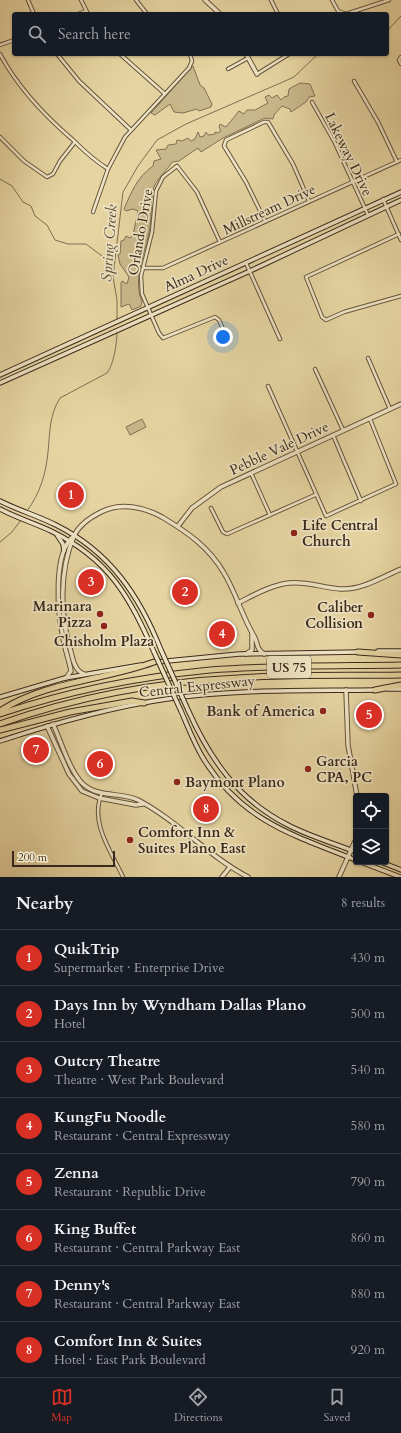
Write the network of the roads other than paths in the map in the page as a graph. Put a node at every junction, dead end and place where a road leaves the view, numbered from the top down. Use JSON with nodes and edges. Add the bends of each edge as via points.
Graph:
{"nodes":[{"id":1,"x":28,"y":0,"type":"edge"},
{"id":2,"x":81,"y":0,"type":"edge"},
{"id":3,"x":136,"y":0,"type":"edge"},
{"id":4,"x":205,"y":0,"type":"edge"},
{"id":5,"x":271,"y":0,"type":"edge"},
{"id":6,"x":332,"y":0,"type":"edge"},
{"id":7,"x":389,"y":0,"type":"edge"},
{"id":8,"x":86,"y":11,"type":"edge"},
{"id":9,"x":33,"y":12,"type":"edge"},
{"id":10,"x":145,"y":12,"type":"edge"},
{"id":11,"x":218,"y":12,"type":"edge"},
{"id":12,"x":277,"y":12,"type":"edge"},
{"id":13,"x":341,"y":12,"type":"edge"},
{"id":14,"x":352,"y":12,"type":"edge"},
{"id":15,"x":12,"y":41,"type":"edge"},
{"id":16,"x":0,"y":45,"type":"edge"},
{"id":17,"x":0,"y":54,"type":"edge"},
{"id":18,"x":59,"y":56,"type":"edge"},
{"id":19,"x":122,"y":56,"type":"edge"},
{"id":20,"x":190,"y":56,"type":"edge"},
{"id":21,"x":247,"y":56,"type":"edge"},
{"id":22,"x":286,"y":56,"type":"edge"},
{"id":23,"x":400,"y":59,"type":"edge"},
{"id":24,"x":401,"y":64,"type":"edge"},
{"id":25,"x":228,"y":69,"type":"dead end"},
{"id":26,"x":257,"y":74,"type":"joint"},
{"id":27,"x":354,"y":81,"type":"dead end"},
{"id":28,"x":165,"y":94,"type":"junction"},
{"id":29,"x":312,"y":102,"type":"dead end"},
{"id":30,"x":132,"y":130,"type":"junction"},
{"id":31,"x":0,"y":137,"type":"edge"},
{"id":32,"x":75,"y":142,"type":"junction"},
{"id":33,"x":401,"y":160,"type":"edge"},
{"id":34,"x":397,"y":162,"type":"junction"},
{"id":35,"x":108,"y":169,"type":"junction"},
{"id":36,"x":353,"y":181,"type":"junction"},
{"id":37,"x":401,"y":192,"type":"edge"},
{"id":38,"x":383,"y":200,"type":"junction"},
{"id":39,"x":401,"y":200,"type":"edge"},
{"id":40,"x":310,"y":201,"type":"junction"},
{"id":41,"x":386,"y":206,"type":"junction"},
{"id":42,"x":365,"y":208,"type":"junction"},
{"id":43,"x":93,"y":212,"type":"dead end"},
{"id":44,"x":368,"y":215,"type":"junction"},
{"id":45,"x":264,"y":221,"type":"junction"},
{"id":46,"x":399,"y":234,"type":"junction"},
{"id":47,"x":401,"y":240,"type":"edge"},
{"id":48,"x":220,"y":242,"type":"junction"},
{"id":49,"x":246,"y":263,"type":"junction"},
{"id":50,"x":143,"y":268,"type":"junction"},
{"id":51,"x":250,"y":270,"type":"junction"},
{"id":52,"x":401,"y":296,"type":"edge"},
{"id":53,"x":148,"y":308,"type":"junction"},
{"id":54,"x":151,"y":315,"type":"junction"},
{"id":55,"x":226,"y":336,"type":"dead end"},
{"id":56,"x":280,"y":339,"type":"dead end"},
{"id":57,"x":71,"y":344,"type":"junction"},
{"id":58,"x":74,"y":350,"type":"junction"},
{"id":59,"x":368,"y":358,"type":"dead end"},
{"id":60,"x":315,"y":369,"type":"dead end"},
{"id":61,"x":0,"y":375,"type":"edge"},
{"id":62,"x":0,"y":383,"type":"edge"},
{"id":63,"x":268,"y":386,"type":"dead end"},
{"id":64,"x":401,"y":404,"type":"edge"},
{"id":65,"x":390,"y":409,"type":"junction"},
{"id":66,"x":370,"y":418,"type":"junction"},
{"id":67,"x":343,"y":430,"type":"junction"},
{"id":68,"x":333,"y":435,"type":"junction"},
{"id":69,"x":298,"y":451,"type":"junction"},
{"id":70,"x":251,"y":473,"type":"junction"},
{"id":71,"x":315,"y":495,"type":"junction"},
{"id":72,"x":0,"y":501,"type":"edge"},
{"id":73,"x":361,"y":501,"type":"junction"},
{"id":74,"x":211,"y":508,"type":"dead end"},
{"id":75,"x":0,"y":509,"type":"edge"},
{"id":76,"x":270,"y":515,"type":"junction"},
{"id":77,"x":178,"y":526,"type":"junction"},
{"id":78,"x":56,"y":534,"type":"junction"},
{"id":79,"x":74,"y":536,"type":"junction"},
{"id":80,"x":68,"y":540,"type":"junction"},
{"id":81,"x":73,"y":543,"type":"junction"},
{"id":82,"x":64,"y":551,"type":"junction"},
{"id":83,"x":401,"y":569,"type":"edge"},
{"id":84,"x":59,"y":587,"type":"junction"},
{"id":85,"x":64,"y":587,"type":"junction"},
{"id":86,"x":238,"y":603,"type":"junction"},
{"id":87,"x":252,"y":633,"type":"junction"},
{"id":88,"x":63,"y":639,"type":"junction"},
{"id":89,"x":68,"y":639,"type":"junction"},
{"id":90,"x":401,"y":651,"type":"edge"},
{"id":91,"x":358,"y":652,"type":"junction"},
{"id":92,"x":246,"y":654,"type":"junction"},
{"id":93,"x":264,"y":654,"type":"junction"},
{"id":94,"x":401,"y":655,"type":"edge"},
{"id":95,"x":154,"y":662,"type":"junction"},
{"id":96,"x":401,"y":665,"type":"edge"},
{"id":97,"x":84,"y":674,"type":"junction"},
{"id":98,"x":401,"y":675,"type":"edge"},
{"id":99,"x":65,"y":678,"type":"junction"},
{"id":100,"x":401,"y":685,"type":"edge"},
{"id":101,"x":401,"y":689,"type":"edge"},
{"id":102,"x":346,"y":690,"type":"junction"},
{"id":103,"x":375,"y":690,"type":"junction"},
{"id":104,"x":0,"y":697,"type":"edge"},
{"id":105,"x":144,"y":703,"type":"junction"},
{"id":106,"x":0,"y":712,"type":"edge"},
{"id":107,"x":0,"y":724,"type":"edge"},
{"id":108,"x":53,"y":724,"type":"junction"},
{"id":109,"x":47,"y":726,"type":"junction"},
{"id":110,"x":0,"y":730,"type":"edge"},
{"id":111,"x":0,"y":741,"type":"edge"},
{"id":112,"x":71,"y":764,"type":"junction"},
{"id":113,"x":65,"y":767,"type":"junction"},
{"id":114,"x":77,"y":777,"type":"junction"},
{"id":115,"x":72,"y":780,"type":"junction"},
{"id":116,"x":238,"y":790,"type":"junction"},
{"id":117,"x":102,"y":793,"type":"junction"},
{"id":118,"x":356,"y":793,"type":"edge"},
{"id":119,"x":233,"y":796,"type":"junction"},
{"id":120,"x":99,"y":798,"type":"junction"},
{"id":121,"x":143,"y":804,"type":"junction"},
{"id":122,"x":278,"y":820,"type":"junction"},
{"id":123,"x":275,"y":827,"type":"junction"},
{"id":124,"x":352,"y":850,"type":"joint"},
{"id":125,"x":349,"y":857,"type":"junction"},
{"id":126,"x":353,"y":859,"type":"edge"},
{"id":127,"x":370,"y":865,"type":"edge"},
{"id":128,"x":388,"y":865,"type":"edge"},
{"id":129,"x":230,"y":867,"type":"junction"},
{"id":130,"x":401,"y":870,"type":"edge"},
{"id":131,"x":122,"y":877,"type":"edge"},
{"id":132,"x":222,"y":877,"type":"edge"},
{"id":133,"x":248,"y":877,"type":"edge"},
{"id":134,"x":339,"y":877,"type":"edge"},
{"id":135,"x":400,"y":877,"type":"edge"}],
"edges":[{"from":1,"to":9,"type":"street"},
{"from":2,"to":8,"type":"street"},
{"from":3,"to":10,"type":"street"},
{"from":4,"to":11,"type":"main road"},
{"from":5,"to":12,"type":"street"},
{"from":6,"to":13,"type":"street","via":[[336,9]]},
{"from":7,"to":14,"type":"street"},
{"from":15,"to":16,"type":"street"},
{"from":17,"to":32,"type":"street","via":[[27,95]]},
{"from":18,"to":30,"type":"street","via":[[79,81]]},
{"from":19,"to":28,"type":"street"},
{"from":20,"to":28,"type":"street","via":[[190,65]]},
{"from":21,"to":25,"type":"street"},
{"from":21,"to":26,"type":"main road"},
{"from":22,"to":26,"type":"street"},
{"from":23,"to":24,"type":"street"},
{"from":27,"to":34,"type":"street"},
{"from":28,"to":30,"type":"street"},
{"from":29,"to":36,"type":"street","name":"Lakeway Drive"},
{"from":30,"to":35,"type":"street","via":[[125,137]]},
{"from":31,"to":32,"type":"street","via":[[35,170],[47,177],[50,177],[65,152]]},
{"from":32,"to":35,"type":"street"},
{"from":33,"to":34,"type":"street","name":"Millstream Drive"},
{"from":34,"to":36,"type":"street","name":"Millstream Drive"},
{"from":35,"to":43,"type":"street"},
{"from":36,"to":40,"type":"street","name":"Millstream Drive"},
{"from":36,"to":42,"type":"street","name":"Lakeway Drive"},
{"from":37,"to":38,"type":"main road","name":"Alma Drive"},
{"from":38,"to":41,"type":"street"},
{"from":38,"to":42,"type":"main road","name":"Alma Drive"},
{"from":39,"to":41,"type":"main road","name":"Alma Drive"},
{"from":40,"to":45,"type":"street","name":"Millstream Drive"},
{"from":40,"to":45,"type":"street","via":[[293,164],[268,122],[226,140],[224,146],[246,182]]},
{"from":41,"to":44,"type":"main road","name":"Alma Drive"},
{"from":41,"to":46,"type":"street"},
{"from":42,"to":44,"type":"street","name":"Lakeway Drive"},
{"from":42,"to":49,"type":"main road","name":"Alma Drive"},
{"from":44,"to":51,"type":"main road","name":"Alma Drive"},
{"from":45,"to":48,"type":"street","name":"Millstream Drive"},
{"from":46,"to":47,"type":"street"},
{"from":46,"to":52,"type":"street","via":[[306,277],[326,320],[344,312]]},
{"from":48,"to":50,"type":"street","name":"Millstream Drive","via":[[163,268]]},
{"from":48,"to":50,"type":"street","name":"Orlando Drive","via":[[197,192],[177,166],[163,177],[156,191],[152,232]]},
{"from":49,"to":51,"type":"street"},
{"from":49,"to":53,"type":"main road","name":"Alma Drive"},
{"from":50,"to":53,"type":"street","name":"Orlando Drive","via":[[141,284]]},
{"from":51,"to":54,"type":"main road","name":"Alma Drive"},
{"from":51,"to":56,"type":"street"},
{"from":53,"to":54,"type":"street","name":"Orlando Drive"},
{"from":53,"to":57,"type":"main road","name":"Alma Drive"},
{"from":54,"to":55,"type":"street","name":"Orlando Drive","via":[[163,338],[215,317]]},
{"from":54,"to":58,"type":"main road","name":"Alma Drive"},
{"from":57,"to":58,"type":"main road"},
{"from":57,"to":61,"type":"main road","name":"Alma Drive"},
{"from":58,"to":62,"type":"main road","name":"Alma Drive"},
{"from":59,"to":65,"type":"street"},
{"from":60,"to":67,"type":"street"},
{"from":63,"to":69,"type":"street"},
{"from":64,"to":65,"type":"main road","name":"Pebble Vale Drive"},
{"from":65,"to":66,"type":"main road","name":"Pebble Vale Drive"},
{"from":66,"to":67,"type":"main road","name":"Pebble Vale Drive"},
{"from":66,"to":73,"type":"street","via":[[396,484]]},
{"from":67,"to":68,"type":"main road","name":"Pebble Vale Drive"},
{"from":68,"to":69,"type":"main road","name":"Pebble Vale Drive"},
{"from":68,"to":73,"type":"street"},
{"from":69,"to":70,"type":"main road","name":"Pebble Vale Drive"},
{"from":69,"to":71,"type":"street"},
{"from":70,"to":76,"type":"street"},
{"from":70,"to":77,"type":"main road","name":"Pebble Vale Drive","via":[[204,498],[188,512]]},
{"from":71,"to":73,"type":"street","via":[[326,516]]},
{"from":71,"to":76,"type":"street"},
{"from":72,"to":79,"type":"main road"},
{"from":74,"to":76,"type":"street","via":[[223,532],[227,534]]},
{"from":75,"to":78,"type":"main road"},
{"from":77,"to":79,"type":"main road","via":[[150,511],[124,506],[106,509],[96,515]]},
{"from":77,"to":86,"type":"main road","via":[[196,538],[216,560]]},
{"from":78,"to":80,"type":"main road"},
{"from":78,"to":82,"type":"main road","via":[[63,544]]},
{"from":79,"to":80,"type":"main road"},
{"from":79,"to":81,"type":"main road"},
{"from":79,"to":116,"type":"main road","bridge":true,"via":[[105,560],[127,584],[145,612],[210,755]]},
{"from":80,"to":81,"type":"main road"},
{"from":80,"to":82,"type":"main road"},
{"from":81,"to":85,"type":"main road","via":[[67,558]]},
{"from":81,"to":119,"type":"main road","bridge":true,"via":[[96,561],[122,590],[133,607],[203,757]]},
{"from":82,"to":84,"type":"main road"},
{"from":83,"to":86,"type":"main road","via":[[365,585],[347,589],[298,582],[283,584]]},
{"from":84,"to":85,"type":"main road"},
{"from":84,"to":88,"type":"main road","via":[[58,606]]},
{"from":85,"to":89,"type":"main road","via":[[63,606]]},
{"from":86,"to":87,"type":"main road"},
{"from":87,"to":92,"type":"main road","via":[[252,650]]},
{"from":87,"to":93,"type":"main road","via":[[258,649]]},
{"from":88,"to":89,"type":"main road"},
{"from":88,"to":99,"type":"main road","via":[[71,671]]},
{"from":89,"to":97,"type":"main road","via":[[77,669]]},
{"from":90,"to":91,"type":"main road","name":"Central Expressway"},
{"from":91,"to":93,"type":"main road","name":"Central Expressway"},
{"from":91,"to":94,"type":"highway"},
{"from":92,"to":93,"type":"main road","name":"Central Expressway"},
{"from":92,"to":95,"type":"main road","name":"Central Expressway"},
{"from":95,"to":97,"type":"main road","name":"Central Expressway"},
{"from":95,"to":106,"type":"highway","via":[[43,691],[16,701]]},
{"from":96,"to":106,"type":"highway","name":"Central Expressway","number":"US 75","via":[[249,668],[177,674],[87,690]]},
{"from":97,"to":99,"type":"main road","name":"Central Expressway"},
{"from":98,"to":107,"type":"highway","name":"Central Expressway","number":"US 75","via":[[250,677],[181,682],[84,700]]},
{"from":99,"to":104,"type":"main road","name":"Central Expressway"},
{"from":100,"to":103,"type":"highway"},
{"from":101,"to":103,"type":"main road","name":"Central Expressway"},
{"from":102,"to":103,"type":"main road","name":"Central Expressway"},
{"from":102,"to":105,"type":"main road","name":"Central Expressway","via":[[246,692]]},
{"from":102,"to":118,"type":"main road","via":[[348,745]]},
{"from":105,"to":108,"type":"main road","name":"Central Expressway"},
{"from":105,"to":110,"type":"highway","via":[[132,701],[70,712]]},
{"from":108,"to":109,"type":"main road","name":"Central Expressway"},
{"from":108,"to":112,"type":"main road"},
{"from":109,"to":111,"type":"main road","name":"Central Expressway"},
{"from":109,"to":113,"type":"main road"},
{"from":112,"to":113,"type":"main road"},
{"from":112,"to":114,"type":"main road"},
{"from":113,"to":115,"type":"main road"},
{"from":114,"to":115,"type":"main road"},
{"from":114,"to":117,"type":"main road","via":[[84,785]]},
{"from":115,"to":120,"type":"main road","via":[[82,790]]},
{"from":116,"to":119,"type":"main road"},
{"from":116,"to":122,"type":"main road"},
{"from":117,"to":120,"type":"street"},
{"from":117,"to":121,"type":"main road","via":[[130,798]]},
{"from":119,"to":123,"type":"main road"},
{"from":120,"to":121,"type":"main road"},
{"from":120,"to":131,"type":"street","via":[[96,812],[98,821]]},
{"from":121,"to":129,"type":"main road","via":[[174,822]]},
{"from":122,"to":123,"type":"main road"},
{"from":122,"to":124,"type":"main road"},
{"from":123,"to":125,"type":"main road"},
{"from":124,"to":125,"type":"main road"},
{"from":125,"to":126,"type":"main road"},
{"from":125,"to":134,"type":"main road"},
{"from":127,"to":135,"type":"main road"},
{"from":128,"to":130,"type":"main road"},
{"from":129,"to":132,"type":"main road"},
{"from":129,"to":133,"type":"main road"}]}
